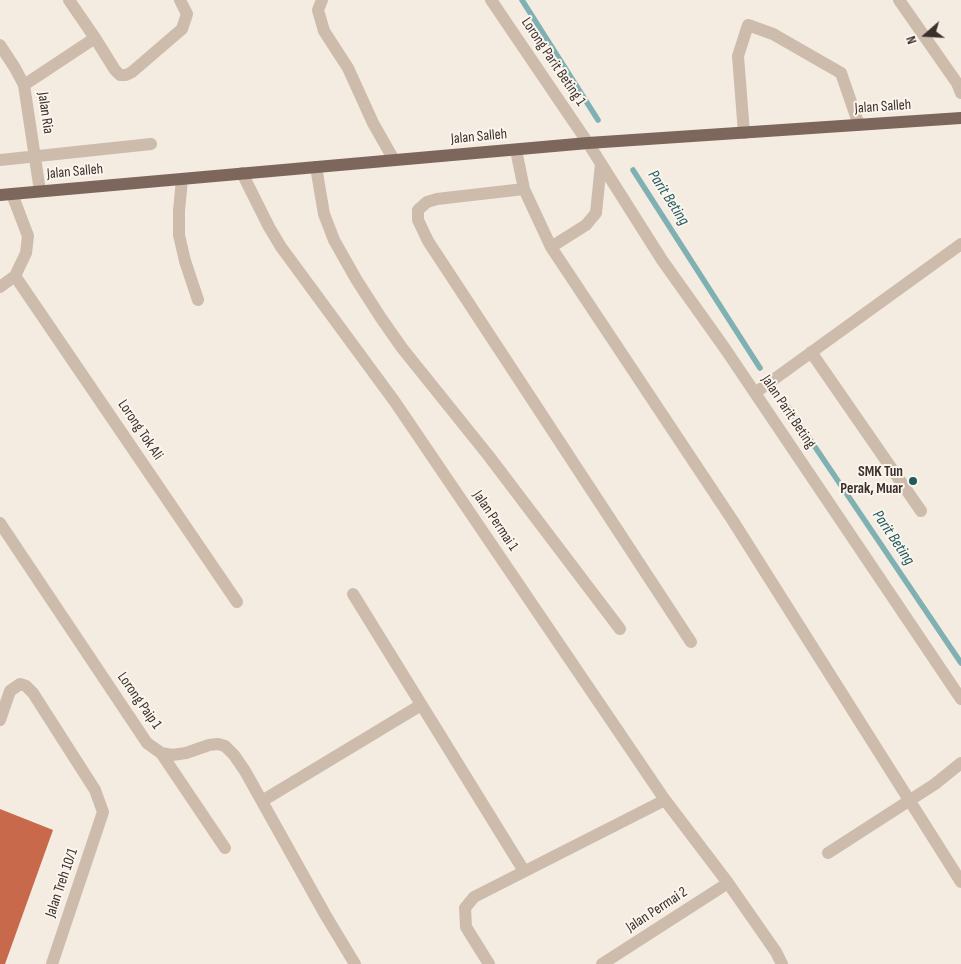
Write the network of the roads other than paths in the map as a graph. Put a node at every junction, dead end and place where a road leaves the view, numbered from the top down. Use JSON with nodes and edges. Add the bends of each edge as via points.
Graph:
{"nodes":[{"id":1,"x":69,"y":0,"type":"edge"},
{"id":2,"x":180,"y":0,"type":"edge"},
{"id":3,"x":322,"y":0,"type":"edge"},
{"id":4,"x":491,"y":0,"type":"edge"},
{"id":5,"x":898,"y":0,"type":"edge"},
{"id":6,"x":95,"y":38,"type":"junction"},
{"id":7,"x":0,"y":45,"type":"edge"},
{"id":8,"x":24,"y":85,"type":"junction"},
{"id":9,"x":961,"y":93,"type":"edge"},
{"id":10,"x":961,"y":118,"type":"edge"},
{"id":11,"x":859,"y":125,"type":"junction"},
{"id":12,"x":744,"y":133,"type":"junction"},
{"id":13,"x":588,"y":143,"type":"junction"},
{"id":14,"x":151,"y":144,"type":"dead end"},
{"id":15,"x":516,"y":150,"type":"junction"},
{"id":16,"x":34,"y":155,"type":"junction"},
{"id":17,"x":0,"y":160,"type":"edge"},
{"id":18,"x":394,"y":160,"type":"junction"},
{"id":19,"x":601,"y":164,"type":"junction"},
{"id":20,"x":316,"y":167,"type":"junction"},
{"id":21,"x":242,"y":173,"type":"junction"},
{"id":22,"x":182,"y":179,"type":"junction"},
{"id":23,"x":524,"y":189,"type":"junction"},
{"id":24,"x":40,"y":191,"type":"junction"},
{"id":25,"x":6,"y":194,"type":"edge"},
{"id":26,"x":961,"y":244,"type":"edge"},
{"id":27,"x":551,"y":247,"type":"junction"},
{"id":28,"x":16,"y":276,"type":"junction"},
{"id":29,"x":0,"y":288,"type":"edge"},
{"id":30,"x":198,"y":300,"type":"dead end"},
{"id":31,"x":811,"y":352,"type":"junction"},
{"id":32,"x":755,"y":393,"type":"junction"},
{"id":33,"x":922,"y":511,"type":"dead end"},
{"id":34,"x":0,"y":523,"type":"edge"},
{"id":35,"x":353,"y":594,"type":"dead end"},
{"id":36,"x":237,"y":602,"type":"dead end"},
{"id":37,"x":620,"y":629,"type":"dead end"},
{"id":38,"x":691,"y":642,"type":"dead end"},
{"id":39,"x":961,"y":699,"type":"edge"},
{"id":40,"x":421,"y":706,"type":"junction"},
{"id":41,"x":0,"y":720,"type":"edge"},
{"id":42,"x":161,"y":753,"type":"junction"},
{"id":43,"x":961,"y":763,"type":"edge"},
{"id":44,"x":665,"y":800,"type":"junction"},
{"id":45,"x":262,"y":801,"type":"junction"},
{"id":46,"x":909,"y":801,"type":"junction"},
{"id":47,"x":225,"y":848,"type":"dead end"},
{"id":48,"x":828,"y":853,"type":"dead end"},
{"id":49,"x":524,"y":871,"type":"junction"},
{"id":50,"x":961,"y":882,"type":"edge"},
{"id":51,"x":728,"y":883,"type":"junction"},
{"id":52,"x":52,"y":964,"type":"edge"},
{"id":53,"x":354,"y":964,"type":"edge"},
{"id":54,"x":489,"y":964,"type":"edge"},
{"id":55,"x":602,"y":964,"type":"edge"},
{"id":56,"x":782,"y":964,"type":"edge"}],
"edges":[{"from":1,"to":6,"type":"street"},
{"from":2,"to":6,"type":"street","via":[[187,14],[182,29],[126,75],[115,70]]},
{"from":3,"to":18,"type":"street","via":[[318,10],[324,31],[348,68]]},
{"from":4,"to":13,"type":"street","name":"Lorong Parit Beting 1"},
{"from":5,"to":9,"type":"street"},
{"from":6,"to":8,"type":"street"},
{"from":7,"to":8,"type":"street","name":"Jalan Ria"},
{"from":8,"to":16,"type":"street","name":"Jalan Ria"},
{"from":10,"to":11,"type":"main road","name":"Jalan Salleh"},
{"from":11,"to":12,"type":"main road","name":"Jalan Salleh"},
{"from":11,"to":12,"type":"street","via":[[841,73],[772,34],[748,25],[738,56]]},
{"from":12,"to":13,"type":"main road","name":"Jalan Salleh"},
{"from":13,"to":15,"type":"main road","name":"Jalan Salleh"},
{"from":13,"to":19,"type":"street","name":"Jalan Parit Beting"},
{"from":14,"to":16,"type":"street"},
{"from":15,"to":18,"type":"main road","name":"Jalan Salleh"},
{"from":15,"to":23,"type":"street"},
{"from":16,"to":17,"type":"street"},
{"from":16,"to":24,"type":"street","name":"Jalan Ria"},
{"from":18,"to":20,"type":"main road","name":"Jalan Salleh"},
{"from":19,"to":27,"type":"street","via":[[596,213],[586,225]]},
{"from":19,"to":32,"type":"street","name":"Jalan Parit Beting","via":[[662,260]]},
{"from":20,"to":21,"type":"main road","name":"Jalan Salleh"},
{"from":20,"to":37,"type":"street","via":[[324,214],[334,240],[376,310]]},
{"from":21,"to":22,"type":"main road","name":"Jalan Salleh"},
{"from":21,"to":44,"type":"street","name":"Jalan Permai 1","via":[[281,247],[394,402]]},
{"from":22,"to":24,"type":"main road","name":"Jalan Salleh"},
{"from":22,"to":30,"type":"street","via":[[178,235]]},
{"from":23,"to":27,"type":"street"},
{"from":23,"to":38,"type":"street","via":[[437,199],[418,210],[418,220],[428,241]]},
{"from":24,"to":25,"type":"main road","name":"Jalan Salleh"},
{"from":25,"to":28,"type":"street","via":[[28,236],[26,253]]},
{"from":26,"to":31,"type":"street"},
{"from":27,"to":46,"type":"street","via":[[733,521]]},
{"from":28,"to":29,"type":"street"},
{"from":28,"to":36,"type":"street","name":"Lorong Tok Ali"},
{"from":31,"to":32,"type":"street"},
{"from":31,"to":33,"type":"street"},
{"from":32,"to":39,"type":"street","name":"Jalan Parit Beting"},
{"from":34,"to":42,"type":"street","name":"Lorong Paip 1","via":[[147,743]]},
{"from":35,"to":40,"type":"street"},
{"from":40,"to":45,"type":"street"},
{"from":40,"to":49,"type":"street"},
{"from":41,"to":52,"type":"street","name":"Jalan Treh 10/1","via":[[10,691],[20,684],[26,686],[95,790],[104,812]]},
{"from":42,"to":45,"type":"street","name":"Lorong Paip 1","via":[[172,755],[209,745],[226,746]]},
{"from":42,"to":47,"type":"street"},
{"from":43,"to":46,"type":"street"},
{"from":44,"to":49,"type":"street"},
{"from":44,"to":51,"type":"street","name":"Jalan Permai 1"},
{"from":45,"to":53,"type":"street","name":"Lorong Paip 1"},
{"from":46,"to":48,"type":"street"},
{"from":46,"to":50,"type":"street"},
{"from":49,"to":54,"type":"street","via":[[474,896],[465,908],[466,927]]},
{"from":51,"to":55,"type":"street","name":"Jalan Permai 2"},
{"from":51,"to":56,"type":"street","name":"Jalan Permai 1"}]}
